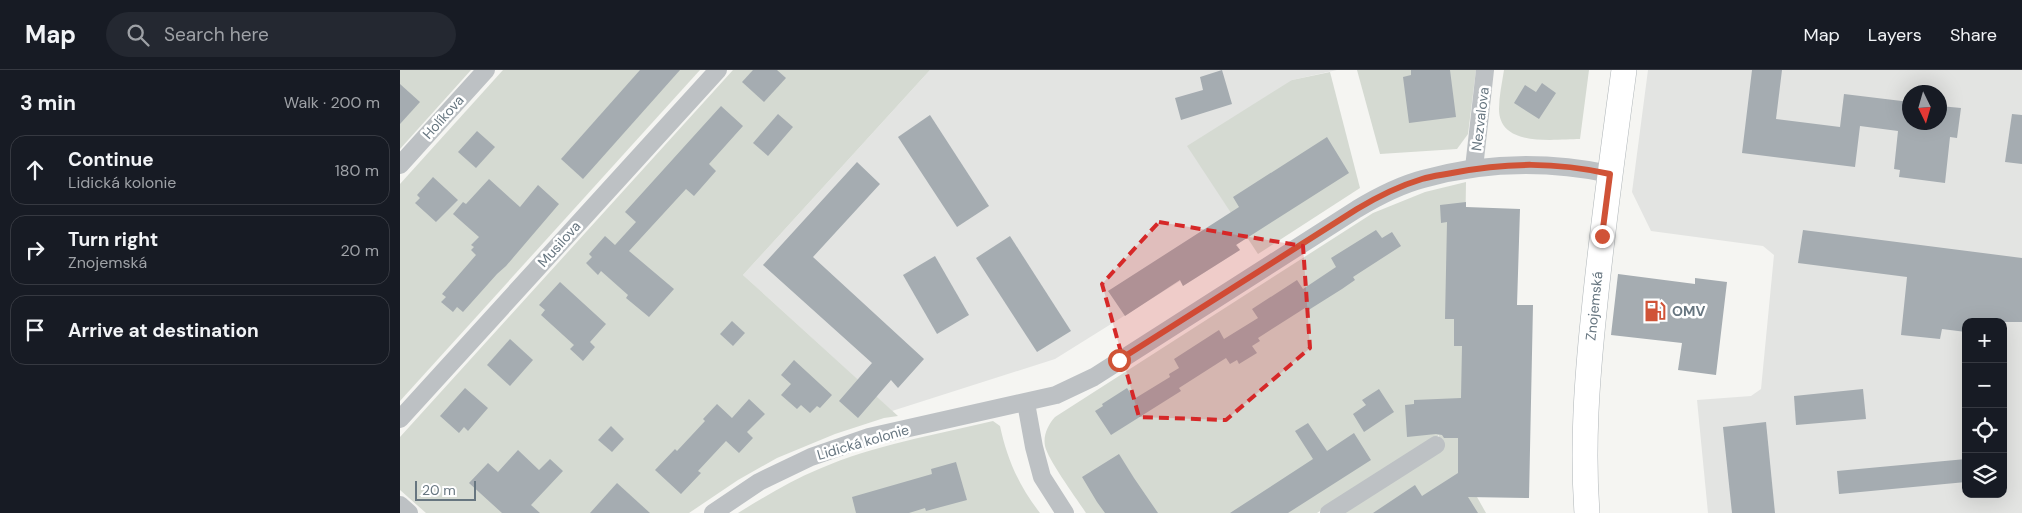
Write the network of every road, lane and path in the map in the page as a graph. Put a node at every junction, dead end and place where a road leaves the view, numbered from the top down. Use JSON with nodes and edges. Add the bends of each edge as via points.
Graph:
{"nodes":[{"id":1,"x":486,"y":70,"type":"edge"},
{"id":2,"x":718,"y":70,"type":"edge"},
{"id":3,"x":1486,"y":70,"type":"edge"},
{"id":4,"x":1624,"y":70,"type":"edge"},
{"id":5,"x":400,"y":165,"type":"edge"},
{"id":6,"x":1474,"y":168,"type":"junction"},
{"id":7,"x":1610,"y":174,"type":"junction"},
{"id":8,"x":1026,"y":403,"type":"junction"},
{"id":9,"x":400,"y":419,"type":"edge"},
{"id":10,"x":1436,"y":444,"type":"dead end"},
{"id":11,"x":400,"y":505,"type":"edge"},
{"id":12,"x":409,"y":513,"type":"edge"},
{"id":13,"x":712,"y":513,"type":"edge"},
{"id":14,"x":1065,"y":513,"type":"edge"},
{"id":15,"x":1329,"y":513,"type":"edge"},
{"id":16,"x":1587,"y":513,"type":"edge"}],
"edges":[{"from":1,"to":5,"type":"street","name":"Holíkova"},
{"from":2,"to":9,"type":"street","name":"Musilova"},
{"from":3,"to":6,"type":"street","name":"Nezvalova"},
{"from":4,"to":7,"type":"main road","name":"Znojemská"},
{"from":6,"to":7,"type":"street","name":"Lidická kolonie","via":[[1520,164],[1578,167]]},
{"from":6,"to":8,"type":"street","name":"Lidická kolonie","via":[[1422,179],[1379,196],[1094,377],[1056,395]]},
{"from":7,"to":16,"type":"main road","name":"Znojemská","via":[[1586,392]]},
{"from":8,"to":13,"type":"street","name":"Lidická kolonie","via":[[869,437],[811,457],[759,482]]},
{"from":8,"to":14,"type":"street","via":[[1042,477]]},
{"from":10,"to":15,"type":"street"},
{"from":11,"to":12,"type":"street"}]}
